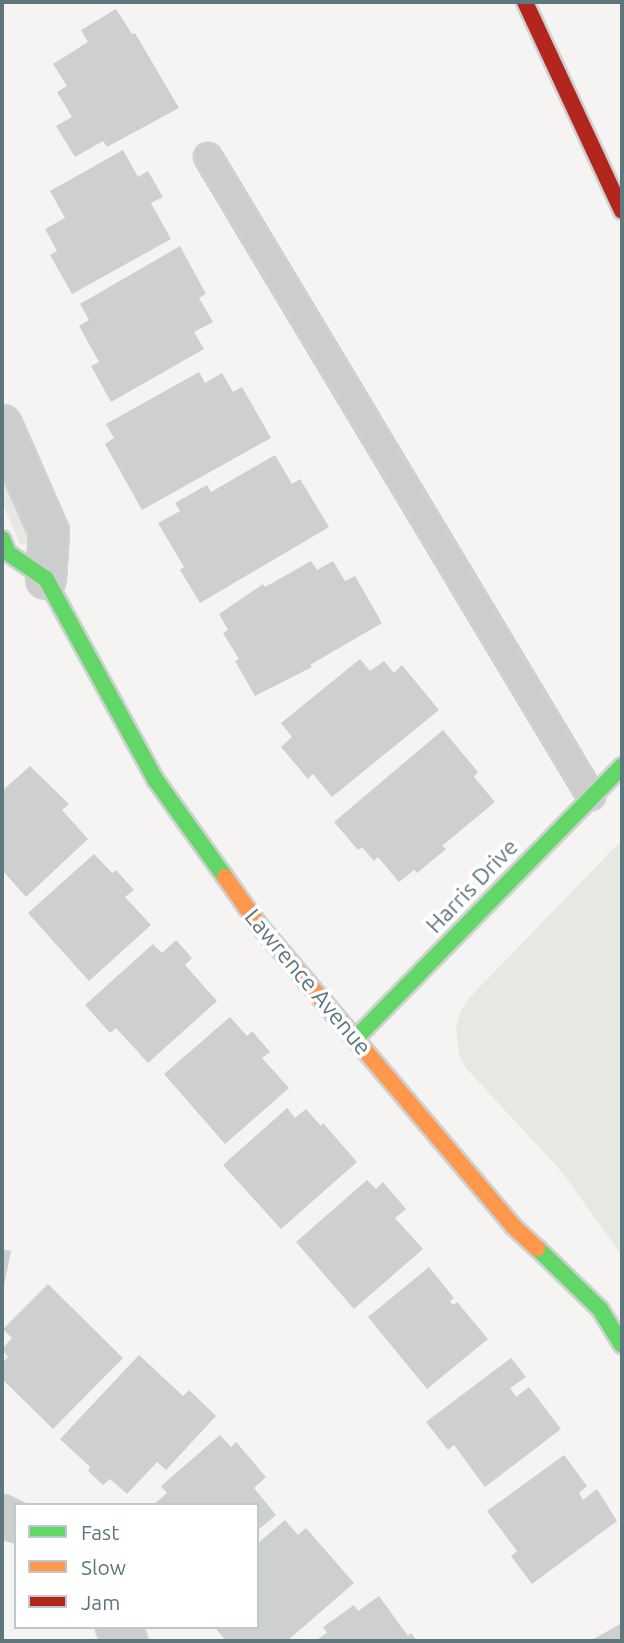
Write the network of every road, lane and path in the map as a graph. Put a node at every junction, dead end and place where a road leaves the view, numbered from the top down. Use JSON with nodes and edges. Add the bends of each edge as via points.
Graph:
{"nodes":[{"id":1,"x":526,"y":2,"type":"edge"},
{"id":2,"x":208,"y":157,"type":"dead end"},
{"id":3,"x":622,"y":211,"type":"edge"},
{"id":4,"x":2,"y":425,"type":"edge"},
{"id":5,"x":2,"y":539,"type":"edge"},
{"id":6,"x":46,"y":579,"type":"junction"},
{"id":7,"x":622,"y":766,"type":"edge"},
{"id":8,"x":592,"y":796,"type":"junction"},
{"id":9,"x":355,"y":1039,"type":"junction"},
{"id":10,"x":622,"y":1345,"type":"edge"}],
"edges":[{"from":1,"to":3,"type":"street"},
{"from":2,"to":8,"type":"lane"},
{"from":4,"to":6,"type":"street","via":[[49,532]]},
{"from":5,"to":6,"type":"street","name":"Lawrence Avenue","via":[[8,553]]},
{"from":6,"to":9,"type":"street","name":"Lawrence Avenue","via":[[155,779],[258,925]]},
{"from":7,"to":8,"type":"street","name":"Harris Drive"},
{"from":8,"to":9,"type":"street","name":"Harris Drive"},
{"from":9,"to":10,"type":"street","name":"Lawrence Avenue","via":[[513,1226],[600,1309]]}]}
